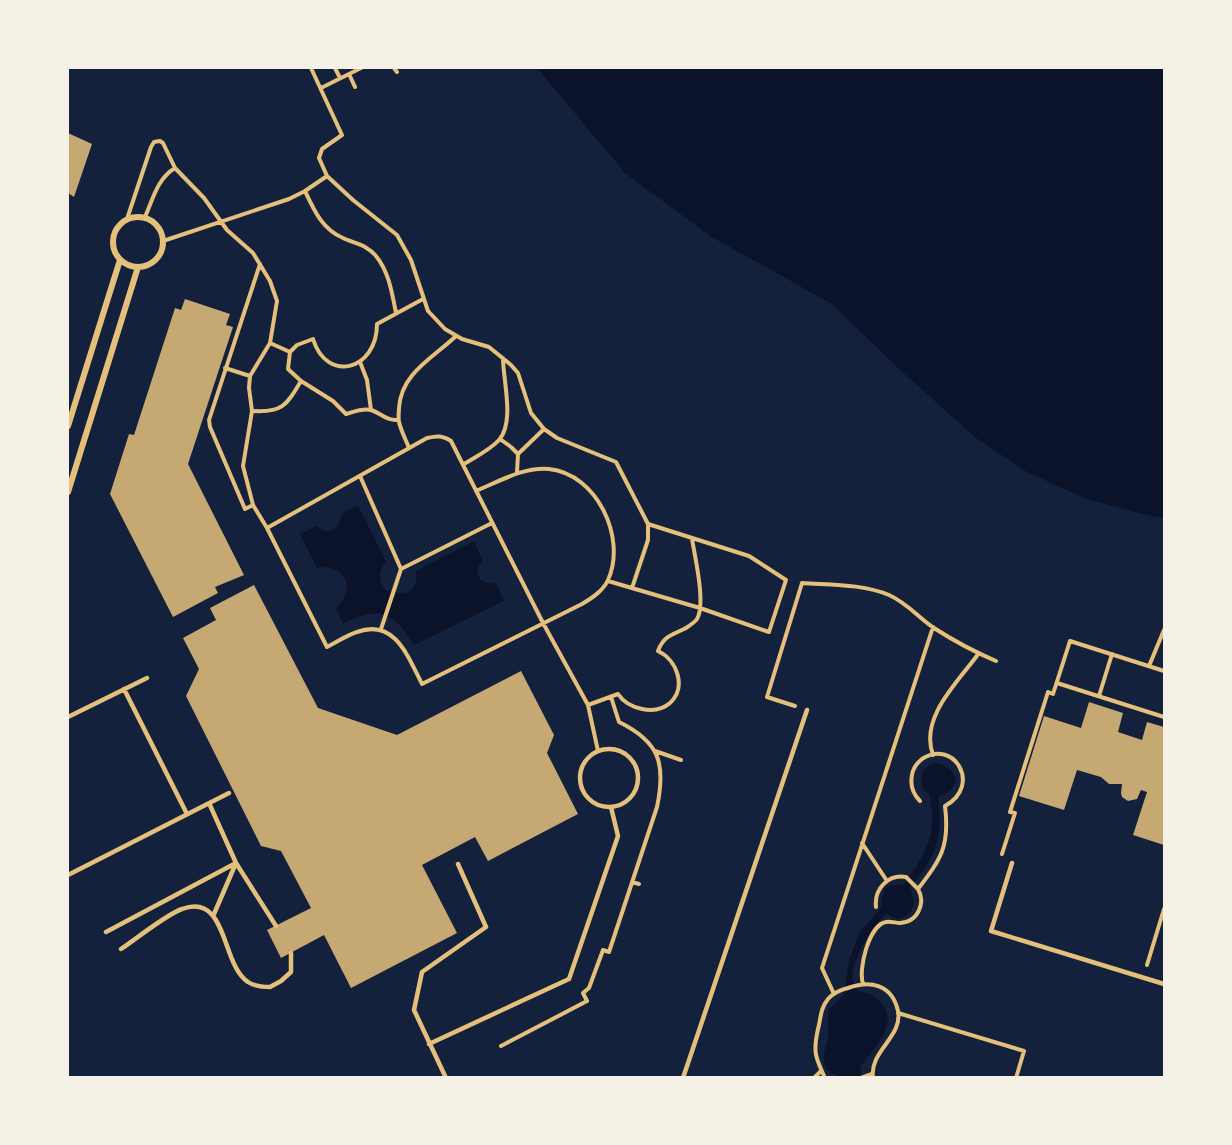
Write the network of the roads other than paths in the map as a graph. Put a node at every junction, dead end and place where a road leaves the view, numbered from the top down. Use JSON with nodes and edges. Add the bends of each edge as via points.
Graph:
{"nodes":[{"id":1,"x":120,"y":260,"type":"junction"},
{"id":2,"x":138,"y":267,"type":"junction"},
{"id":3,"x":68,"y":426,"type":"edge"},
{"id":4,"x":68,"y":492,"type":"edge"},
{"id":5,"x":147,"y":678,"type":"dead end"},
{"id":6,"x":124,"y":689,"type":"junction"},
{"id":7,"x":807,"y":710,"type":"road end"},
{"id":8,"x":68,"y":717,"type":"edge"},
{"id":9,"x":229,"y":794,"type":"dead end"},
{"id":10,"x":209,"y":803,"type":"junction"},
{"id":11,"x":611,"y":807,"type":"junction"},
{"id":12,"x":187,"y":814,"type":"junction"},
{"id":13,"x":236,"y":863,"type":"junction"},
{"id":14,"x":1012,"y":863,"type":"dead end"},
{"id":15,"x":458,"y":864,"type":"dead end"},
{"id":16,"x":68,"y":875,"type":"edge"},
{"id":17,"x":214,"y":914,"type":"junction"},
{"id":18,"x":276,"y":926,"type":"dead end"},
{"id":19,"x":106,"y":932,"type":"dead end"},
{"id":20,"x":121,"y":949,"type":"dead end"},
{"id":21,"x":291,"y":953,"type":"dead end"},
{"id":22,"x":1164,"y":984,"type":"edge"},
{"id":23,"x":429,"y":1044,"type":"junction"},
{"id":24,"x":446,"y":1077,"type":"edge"},
{"id":25,"x":683,"y":1077,"type":"edge"}],
"edges":[{"from":1,"to":2,"type":"street"},
{"from":1,"to":2,"type":"street","via":[[113,246],[116,230],[127,219],[145,217],[158,226],[163,241],[159,256]]},
{"from":1,"to":3,"type":"street"},
{"from":2,"to":4,"type":"street"},
{"from":5,"to":6,"type":"lane"},
{"from":6,"to":8,"type":"lane"},
{"from":6,"to":12,"type":"lane"},
{"from":7,"to":25,"type":"lane"},
{"from":9,"to":10,"type":"lane"},
{"from":10,"to":12,"type":"lane"},
{"from":10,"to":13,"type":"lane"},
{"from":11,"to":11,"type":"lane","via":[[601,806],[585,794],[580,775],[589,757],[608,749],[628,757],[638,776],[631,797]]},
{"from":11,"to":23,"type":"lane","via":[[618,836],[569,978]]},
{"from":12,"to":16,"type":"lane"},
{"from":13,"to":17,"type":"lane"},
{"from":13,"to":18,"type":"lane"},
{"from":13,"to":19,"type":"lane"},
{"from":14,"to":22,"type":"lane","via":[[991,931]]},
{"from":15,"to":23,"type":"lane","via":[[486,927],[422,972],[414,1010]]},
{"from":17,"to":20,"type":"lane","via":[[203,907],[181,909]]},
{"from":17,"to":21,"type":"lane","via":[[239,975],[248,983],[270,987],[281,981],[291,972]]},
{"from":23,"to":24,"type":"lane"}]}
